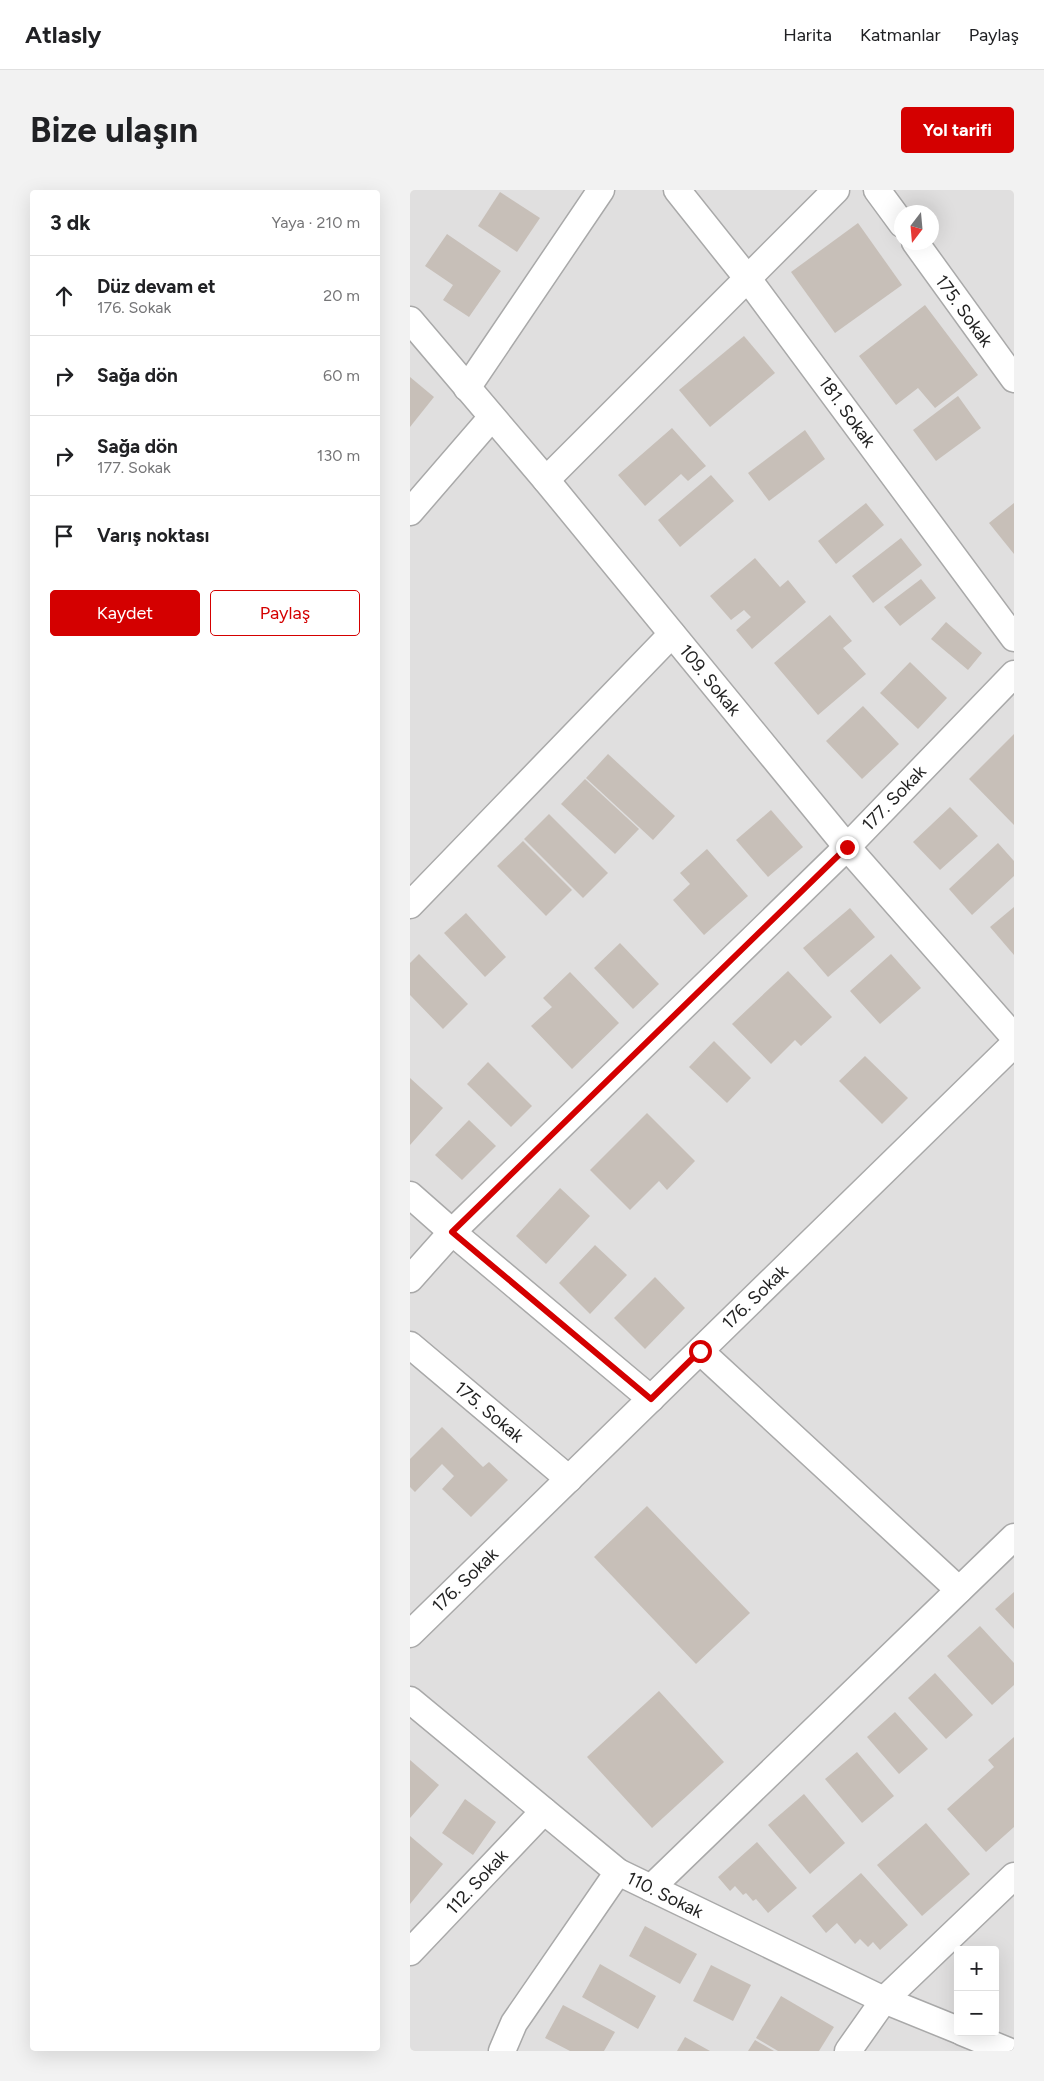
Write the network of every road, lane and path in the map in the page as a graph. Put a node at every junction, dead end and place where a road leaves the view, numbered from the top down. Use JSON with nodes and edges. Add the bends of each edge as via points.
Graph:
{"nodes":[{"id":1,"x":601,"y":190,"type":"edge"},
{"id":2,"x":676,"y":190,"type":"edge"},
{"id":3,"x":836,"y":190,"type":"edge"},
{"id":4,"x":877,"y":190,"type":"edge"},
{"id":5,"x":894,"y":213,"type":"edge"},
{"id":6,"x":921,"y":250,"type":"edge"},
{"id":7,"x":748,"y":278,"type":"junction"},
{"id":8,"x":410,"y":320,"type":"edge"},
{"id":9,"x":1014,"y":379,"type":"edge"},
{"id":10,"x":467,"y":388,"type":"junction"},
{"id":11,"x":492,"y":417,"type":"junction"},
{"id":12,"x":546,"y":480,"type":"junction"},
{"id":13,"x":410,"y":512,"type":"edge"},
{"id":14,"x":672,"y":634,"type":"junction"},
{"id":15,"x":1014,"y":638,"type":"edge"},
{"id":16,"x":1014,"y":674,"type":"edge"},
{"id":17,"x":847,"y":847,"type":"junction"},
{"id":18,"x":410,"y":904,"type":"edge"},
{"id":19,"x":1009,"y":1021,"type":"edge"},
{"id":20,"x":1014,"y":1044,"type":"edge"},
{"id":21,"x":410,"y":1195,"type":"edge"},
{"id":22,"x":452,"y":1232,"type":"junction"},
{"id":23,"x":410,"y":1278,"type":"edge"},
{"id":24,"x":410,"y":1345,"type":"edge"},
{"id":25,"x":700,"y":1351,"type":"junction"},
{"id":26,"x":651,"y":1399,"type":"junction"},
{"id":27,"x":569,"y":1479,"type":"junction"},
{"id":28,"x":1014,"y":1537,"type":"edge"},
{"id":29,"x":959,"y":1590,"type":"junction"},
{"id":30,"x":410,"y":1634,"type":"edge"},
{"id":31,"x":410,"y":1700,"type":"edge"},
{"id":32,"x":544,"y":1811,"type":"junction"},
{"id":33,"x":618,"y":1872,"type":"junction"},
{"id":34,"x":1014,"y":1876,"type":"edge"},
{"id":35,"x":651,"y":1888,"type":"junction"},
{"id":36,"x":410,"y":1952,"type":"edge"},
{"id":37,"x":884,"y":2000,"type":"junction"},
{"id":38,"x":954,"y":2028,"type":"edge"},
{"id":39,"x":972,"y":2036,"type":"edge"},
{"id":40,"x":502,"y":2051,"type":"edge"},
{"id":41,"x":848,"y":2051,"type":"edge"},
{"id":42,"x":1008,"y":2051,"type":"edge"}],
"edges":[{"from":1,"to":10,"type":"street"},
{"from":2,"to":7,"type":"street","name":"181. Sokak"},
{"from":3,"to":7,"type":"street"},
{"from":4,"to":5,"type":"street"},
{"from":6,"to":9,"type":"street","name":"175. Sokak"},
{"from":7,"to":12,"type":"street"},
{"from":7,"to":15,"type":"street","name":"181. Sokak"},
{"from":8,"to":10,"type":"street","name":"109. Sokak"},
{"from":10,"to":11,"type":"street","name":"109. Sokak"},
{"from":11,"to":12,"type":"street","name":"109. Sokak"},
{"from":11,"to":13,"type":"street"},
{"from":12,"to":14,"type":"street","name":"109. Sokak"},
{"from":14,"to":17,"type":"street","name":"109. Sokak"},
{"from":14,"to":18,"type":"street"},
{"from":16,"to":17,"type":"street","name":"177. Sokak"},
{"from":17,"to":19,"type":"street","name":"109. Sokak"},
{"from":17,"to":22,"type":"street","name":"177. Sokak"},
{"from":20,"to":25,"type":"street","name":"176. Sokak"},
{"from":21,"to":22,"type":"street"},
{"from":22,"to":23,"type":"street","name":"177. Sokak"},
{"from":22,"to":26,"type":"street"},
{"from":24,"to":27,"type":"street","name":"175. Sokak"},
{"from":25,"to":26,"type":"street","name":"176. Sokak"},
{"from":25,"to":29,"type":"street"},
{"from":26,"to":27,"type":"street","name":"176. Sokak"},
{"from":27,"to":30,"type":"street","name":"176. Sokak"},
{"from":28,"to":29,"type":"street"},
{"from":29,"to":35,"type":"street"},
{"from":31,"to":32,"type":"street","name":"110. Sokak"},
{"from":32,"to":33,"type":"street","name":"110. Sokak"},
{"from":32,"to":36,"type":"street","name":"112. Sokak"},
{"from":33,"to":35,"type":"street","name":"110. Sokak"},
{"from":33,"to":40,"type":"street","via":[[514,2022]]},
{"from":34,"to":37,"type":"street"},
{"from":35,"to":37,"type":"street","name":"110. Sokak"},
{"from":37,"to":38,"type":"street","name":"110. Sokak"},
{"from":37,"to":41,"type":"street"},
{"from":39,"to":42,"type":"street"}]}
